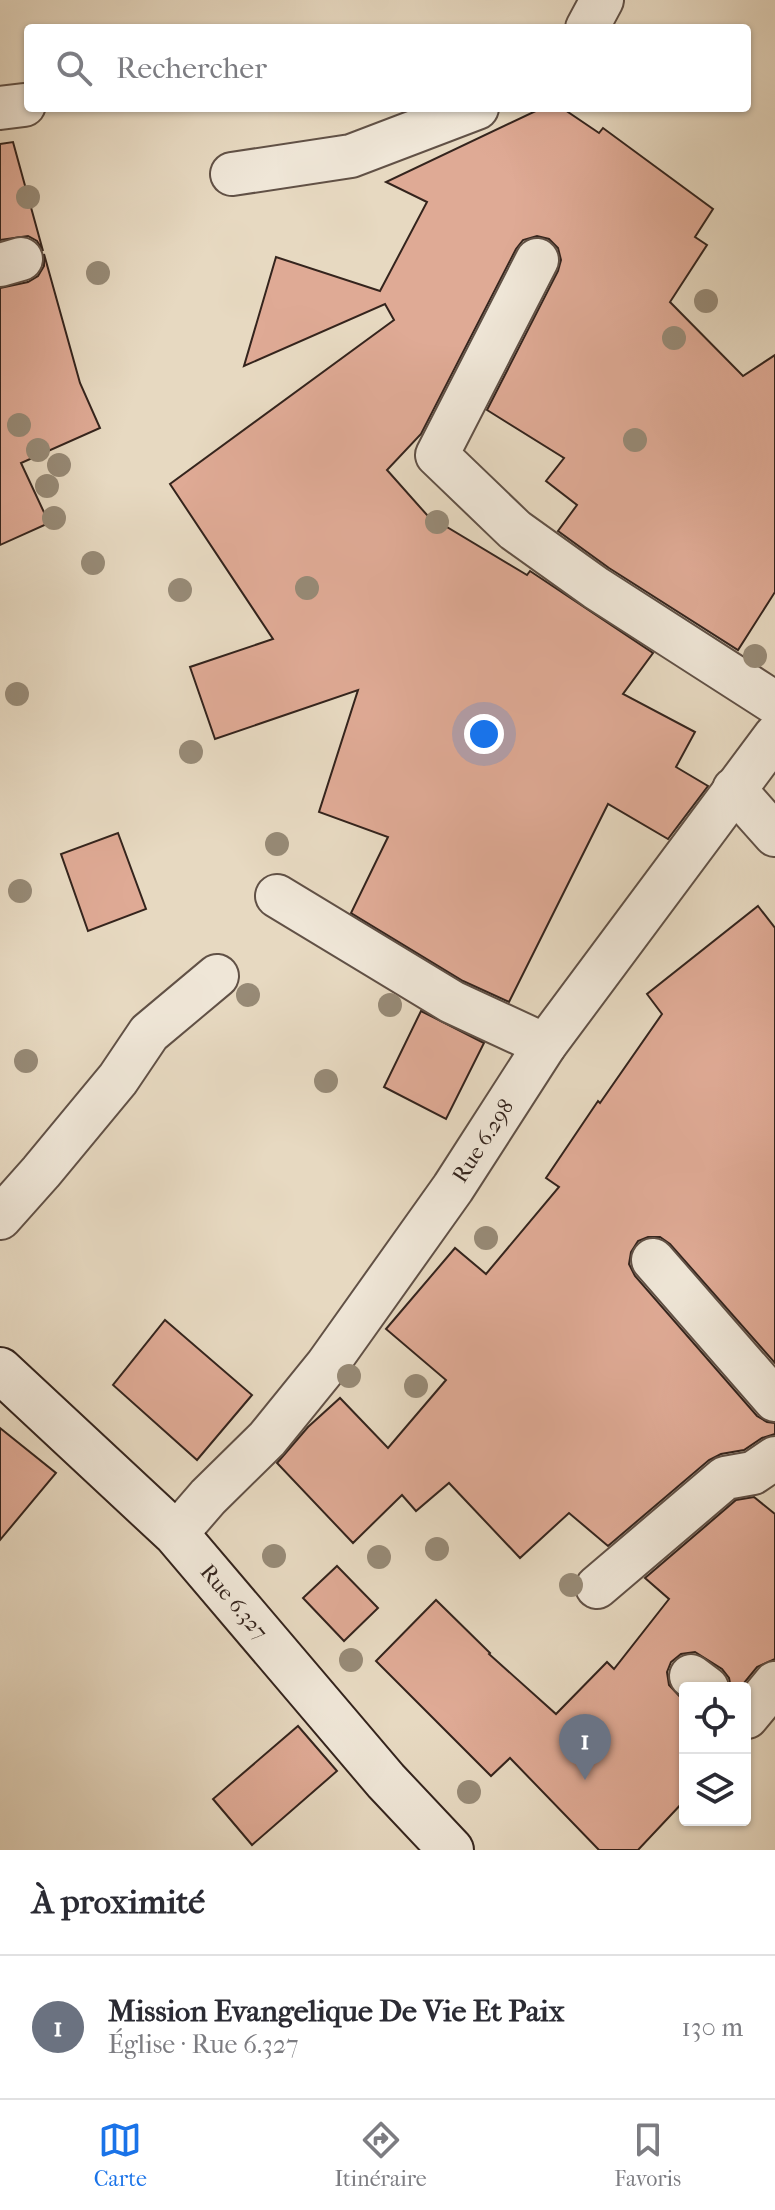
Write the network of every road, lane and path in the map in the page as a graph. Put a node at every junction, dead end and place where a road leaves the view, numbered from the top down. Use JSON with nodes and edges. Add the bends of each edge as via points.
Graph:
{"nodes":[{"id":1,"x":602,"y":0,"type":"edge"},
{"id":2,"x":589,"y":24,"type":"edge"},
{"id":3,"x":466,"y":112,"type":"edge"},
{"id":4,"x":232,"y":174,"type":"dead end"},
{"id":5,"x":537,"y":260,"type":"dead end"},
{"id":6,"x":775,"y":703,"type":"edge"},
{"id":7,"x":775,"y":736,"type":"edge"},
{"id":8,"x":734,"y":789,"type":"junction"},
{"id":9,"x":775,"y":835,"type":"edge"},
{"id":10,"x":277,"y":896,"type":"dead end"},
{"id":11,"x":217,"y":976,"type":"dead end"},
{"id":12,"x":545,"y":1045,"type":"junction"},
{"id":13,"x":0,"y":1218,"type":"edge"},
{"id":14,"x":653,"y":1260,"type":"dead end"},
{"id":15,"x":0,"y":1370,"type":"edge"},
{"id":16,"x":775,"y":1400,"type":"edge"},
{"id":17,"x":775,"y":1458,"type":"edge"},
{"id":18,"x":176,"y":1534,"type":"junction"},
{"id":19,"x":597,"y":1587,"type":"dead end"},
{"id":20,"x":775,"y":1683,"type":"edge"},
{"id":21,"x":751,"y":1712,"type":"edge"},
{"id":22,"x":451,"y":1850,"type":"edge"}],
"edges":[{"from":1,"to":2,"type":"street"},
{"from":3,"to":4,"type":"street","via":[[351,156]]},
{"from":5,"to":6,"type":"street","via":[[437,455],[515,530]]},
{"from":7,"to":8,"type":"street","name":"Rue 6.298"},
{"from":8,"to":9,"type":"street"},
{"from":8,"to":12,"type":"street","name":"Rue 6.298"},
{"from":10,"to":12,"type":"street","via":[[452,1002]]},
{"from":11,"to":13,"type":"street","via":[[149,1033],[118,1079]]},
{"from":12,"to":18,"type":"street","name":"Rue 6.298","via":[[453,1188],[327,1365],[267,1439]]},
{"from":14,"to":16,"type":"street"},
{"from":15,"to":18,"type":"street","name":"Rue 6.327"},
{"from":17,"to":19,"type":"street","via":[[753,1473],[725,1478]]},
{"from":18,"to":22,"type":"street","name":"Rue 6.327"},
{"from":20,"to":21,"type":"street"}]}
